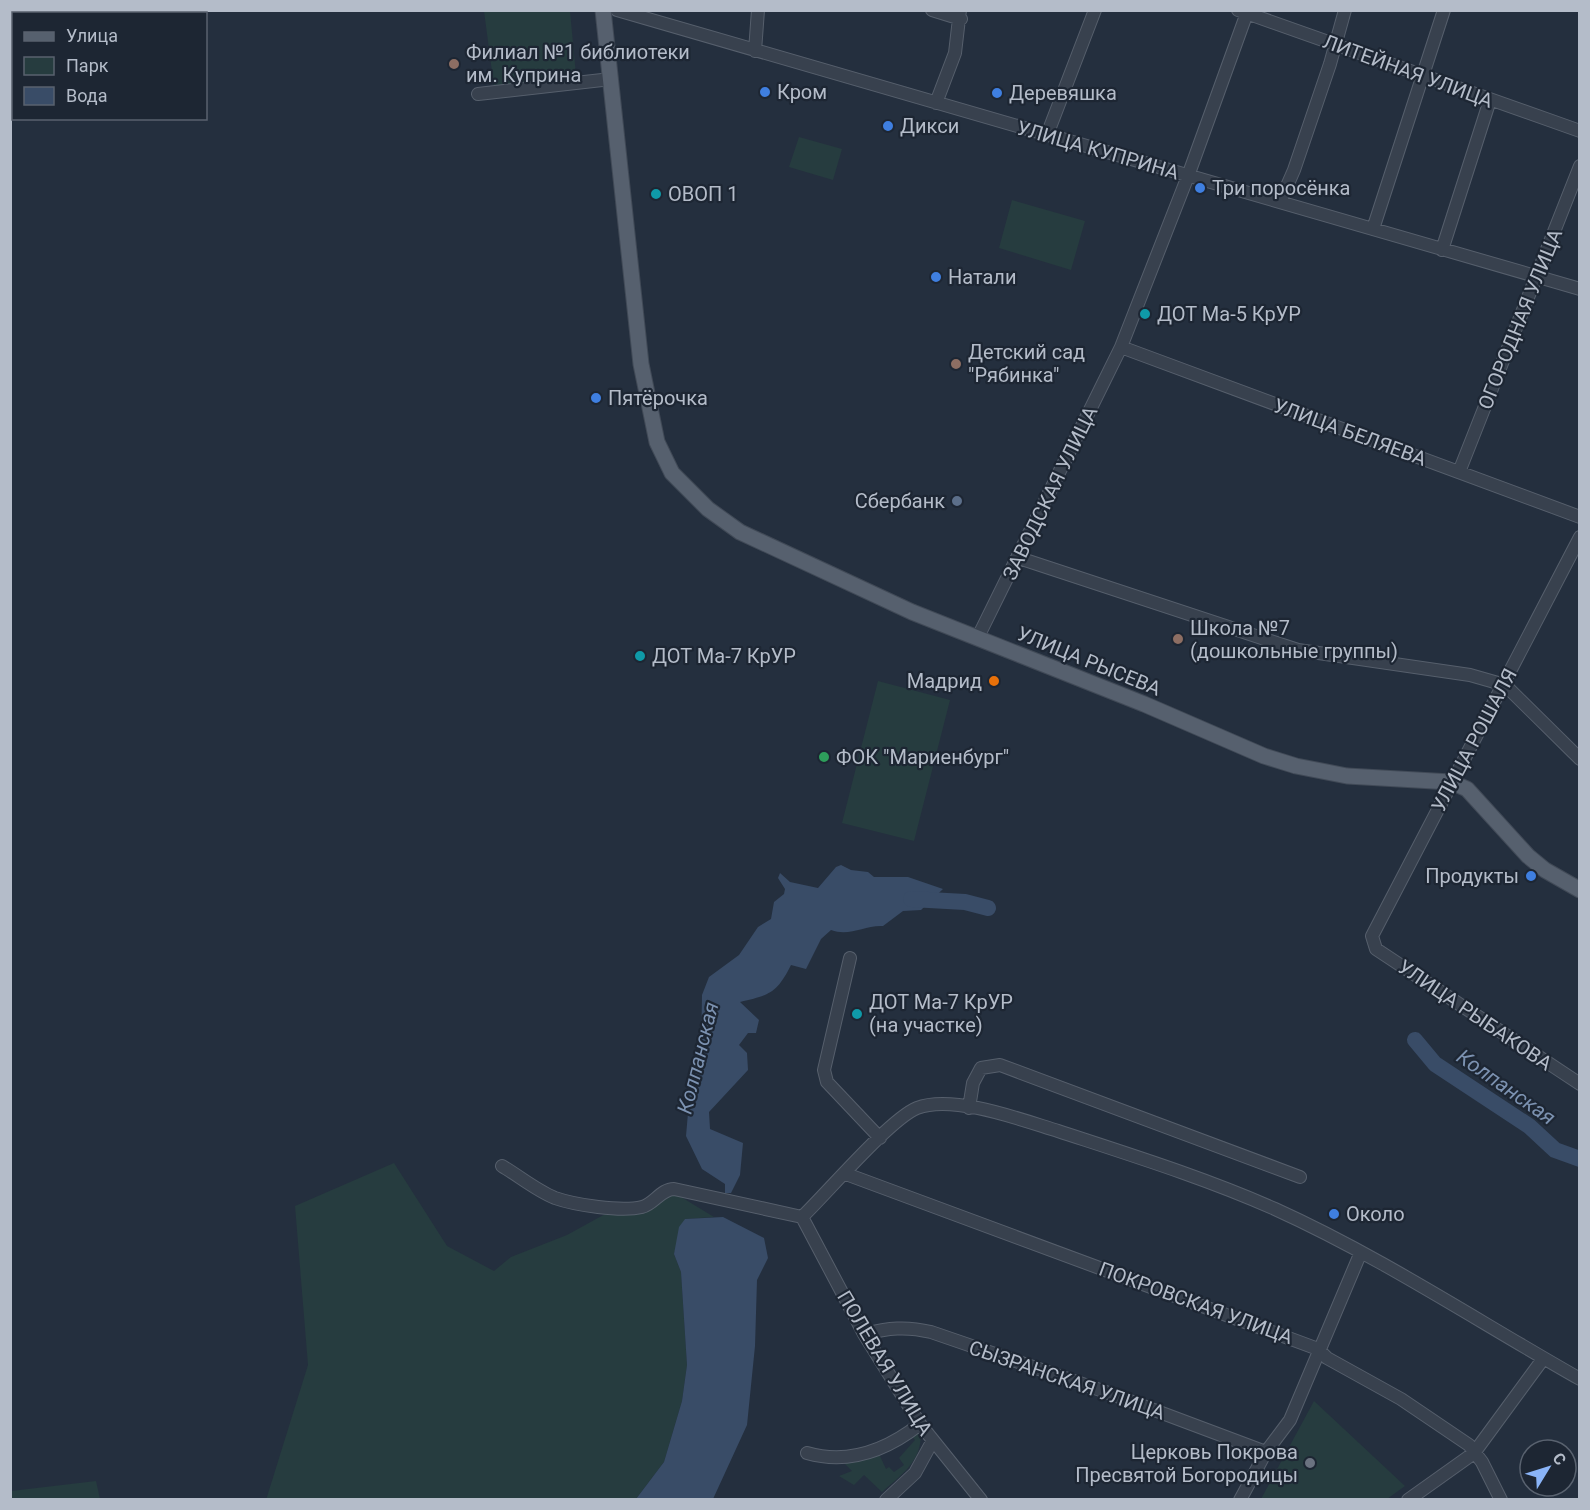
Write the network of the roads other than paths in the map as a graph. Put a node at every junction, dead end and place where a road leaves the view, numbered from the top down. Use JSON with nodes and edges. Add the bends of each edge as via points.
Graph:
{"nodes":[{"id":1,"x":603,"y":10,"type":"edge"},
{"id":2,"x":617,"y":10,"type":"edge"},
{"id":3,"x":758,"y":10,"type":"edge"},
{"id":4,"x":932,"y":10,"type":"edge"},
{"id":5,"x":1095,"y":10,"type":"edge"},
{"id":6,"x":1345,"y":10,"type":"edge"},
{"id":7,"x":1444,"y":10,"type":"edge"},
{"id":8,"x":1244,"y":12,"type":"edge"},
{"id":9,"x":961,"y":15,"type":"edge"},
{"id":10,"x":1334,"y":44,"type":"junction"},
{"id":11,"x":755,"y":51,"type":"junction"},
{"id":12,"x":1421,"y":76,"type":"junction"},
{"id":13,"x":611,"y":80,"type":"junction"},
{"id":14,"x":478,"y":94,"type":"dead end"},
{"id":15,"x":1490,"y":100,"type":"junction"},
{"id":16,"x":936,"y":103,"type":"junction"},
{"id":17,"x":1580,"y":131,"type":"edge"},
{"id":18,"x":1047,"y":135,"type":"junction"},
{"id":19,"x":1580,"y":166,"type":"edge"},
{"id":20,"x":1188,"y":176,"type":"junction"},
{"id":21,"x":1280,"y":202,"type":"junction"},
{"id":22,"x":1373,"y":229,"type":"junction"},
{"id":23,"x":1442,"y":250,"type":"junction"},
{"id":24,"x":1537,"y":277,"type":"junction"},
{"id":25,"x":1580,"y":289,"type":"edge"},
{"id":26,"x":1121,"y":347,"type":"junction"},
{"id":27,"x":1459,"y":472,"type":"junction"},
{"id":28,"x":1580,"y":518,"type":"edge"},
{"id":29,"x":1580,"y":537,"type":"edge"},
{"id":30,"x":1019,"y":558,"type":"junction"},
{"id":31,"x":977,"y":639,"type":"junction"},
{"id":32,"x":1504,"y":685,"type":"junction"},
{"id":33,"x":1580,"y":759,"type":"edge"},
{"id":34,"x":1451,"y":782,"type":"junction"},
{"id":35,"x":1580,"y":890,"type":"edge"},
{"id":36,"x":1373,"y":944,"type":"joint"},
{"id":37,"x":850,"y":958,"type":"dead end"},
{"id":38,"x":1580,"y":1084,"type":"edge"},
{"id":39,"x":969,"y":1108,"type":"junction"},
{"id":40,"x":880,"y":1138,"type":"junction"},
{"id":41,"x":502,"y":1166,"type":"dead end"},
{"id":42,"x":846,"y":1174,"type":"junction"},
{"id":43,"x":1300,"y":1177,"type":"dead end"},
{"id":44,"x":802,"y":1217,"type":"junction"},
{"id":45,"x":1361,"y":1252,"type":"junction"},
{"id":46,"x":864,"y":1334,"type":"junction"},
{"id":47,"x":1318,"y":1349,"type":"junction"},
{"id":48,"x":1543,"y":1359,"type":"junction"},
{"id":49,"x":1580,"y":1379,"type":"edge"},
{"id":50,"x":920,"y":1424,"type":"junction"},
{"id":51,"x":932,"y":1442,"type":"junction"},
{"id":52,"x":1266,"y":1452,"type":"junction"},
{"id":53,"x":807,"y":1453,"type":"dead end"},
{"id":54,"x":1474,"y":1453,"type":"junction"},
{"id":55,"x":886,"y":1500,"type":"edge"},
{"id":56,"x":981,"y":1500,"type":"edge"},
{"id":57,"x":1240,"y":1500,"type":"edge"},
{"id":58,"x":1408,"y":1500,"type":"edge"},
{"id":59,"x":1501,"y":1500,"type":"edge"}],
"edges":[{"from":1,"to":13,"type":"main road","name":"УЛИЦА РЫСЕВА"},
{"from":2,"to":11,"type":"street","name":"УЛИЦА КУПРИНА"},
{"from":3,"to":11,"type":"street"},
{"from":4,"to":9,"type":"street"},
{"from":5,"to":18,"type":"street"},
{"from":6,"to":10,"type":"street"},
{"from":7,"to":12,"type":"street"},
{"from":8,"to":10,"type":"street","name":"ЛИТЕЙНАЯ УЛИЦА"},
{"from":8,"to":20,"type":"street","name":"ЗАВОДСКАЯ УЛИЦА"},
{"from":9,"to":16,"type":"street","via":[[955,53]]},
{"from":10,"to":12,"type":"street","name":"ЛИТЕЙНАЯ УЛИЦА"},
{"from":10,"to":21,"type":"street"},
{"from":11,"to":16,"type":"street","name":"УЛИЦА КУПРИНА"},
{"from":12,"to":15,"type":"street","name":"ЛИТЕЙНАЯ УЛИЦА"},
{"from":12,"to":22,"type":"street"},
{"from":13,"to":14,"type":"street"},
{"from":13,"to":31,"type":"main road","name":"УЛИЦА РЫСЕВА","via":[[644,384],[664,458],[708,509],[740,532]]},
{"from":15,"to":17,"type":"street","name":"ЛИТЕЙНАЯ УЛИЦА"},
{"from":15,"to":23,"type":"street"},
{"from":16,"to":18,"type":"street","name":"УЛИЦА КУПРИНА"},
{"from":18,"to":20,"type":"street","name":"УЛИЦА КУПРИНА"},
{"from":19,"to":24,"type":"street","name":"ОГОРОДНАЯ УЛИЦА"},
{"from":20,"to":21,"type":"street","name":"УЛИЦА КУПРИНА"},
{"from":20,"to":26,"type":"street","name":"ЗАВОДСКАЯ УЛИЦА"},
{"from":21,"to":22,"type":"street","name":"УЛИЦА КУПРИНА"},
{"from":22,"to":23,"type":"street","name":"УЛИЦА КУПРИНА"},
{"from":23,"to":24,"type":"street","name":"УЛИЦА КУПРИНА"},
{"from":24,"to":25,"type":"street","name":"УЛИЦА КУПРИНА"},
{"from":24,"to":27,"type":"street","name":"ОГОРОДНАЯ УЛИЦА"},
{"from":26,"to":27,"type":"street","name":"УЛИЦА БЕЛЯЕВА"},
{"from":26,"to":30,"type":"street","name":"ЗАВОДСКАЯ УЛИЦА"},
{"from":27,"to":28,"type":"street","name":"УЛИЦА БЕЛЯЕВА"},
{"from":29,"to":32,"type":"street","name":"УЛИЦА РОШАЛЯ"},
{"from":30,"to":31,"type":"street","name":"ЗАВОДСКАЯ УЛИЦА"},
{"from":30,"to":32,"type":"street","via":[[1298,650],[1470,675]]},
{"from":31,"to":34,"type":"main road","name":"УЛИЦА РЫСЕВА","via":[[1296,766],[1347,776]]},
{"from":32,"to":33,"type":"street"},
{"from":32,"to":34,"type":"street","name":"УЛИЦА РОШАЛЯ"},
{"from":34,"to":35,"type":"main road","via":[[1467,789],[1528,856]]},
{"from":34,"to":36,"type":"street","name":"УЛИЦА РОШАЛЯ","via":[[1372,936]]},
{"from":36,"to":38,"type":"street","name":"УЛИЦА РЫБАКОВА"},
{"from":37,"to":40,"type":"street","via":[[824,1070],[827,1082]]},
{"from":39,"to":40,"type":"street","via":[[937,1103],[916,1109]]},
{"from":39,"to":43,"type":"street","via":[[973,1083],[981,1068],[1000,1065]]},
{"from":39,"to":45,"type":"street","via":[[1030,1122],[1147,1160],[1275,1209]]},
{"from":40,"to":42,"type":"street"},
{"from":41,"to":44,"type":"street","via":[[554,1198],[621,1209],[645,1207],[668,1189],[674,1189]]},
{"from":42,"to":44,"type":"street"},
{"from":42,"to":47,"type":"street","name":"ПОКРОВСКАЯ УЛИЦА"},
{"from":44,"to":46,"type":"street","name":"ПОЛЕВАЯ УЛИЦА"},
{"from":45,"to":47,"type":"street"},
{"from":45,"to":48,"type":"street"},
{"from":46,"to":50,"type":"street","name":"ПОЛЕВАЯ УЛИЦА"},
{"from":46,"to":52,"type":"street","name":"СЫЗРАНСКАЯ УЛИЦА","via":[[893,1328],[930,1332]]},
{"from":47,"to":52,"type":"street","via":[[1290,1420]]},
{"from":47,"to":54,"type":"street","name":"ПОКРОВСКАЯ УЛИЦА","via":[[1327,1358],[1401,1399],[1469,1445]]},
{"from":48,"to":49,"type":"street"},
{"from":48,"to":54,"type":"street"},
{"from":50,"to":51,"type":"street","name":"ПОЛЕВАЯ УЛИЦА"},
{"from":50,"to":53,"type":"street","via":[[881,1449],[853,1457]]},
{"from":51,"to":55,"type":"street","via":[[915,1473]]},
{"from":51,"to":56,"type":"street","name":"ПОЛЕВАЯ УЛИЦА"},
{"from":52,"to":57,"type":"street"},
{"from":54,"to":58,"type":"street"},
{"from":54,"to":59,"type":"street","name":"ПОКРОВСКАЯ УЛИЦА"}]}
